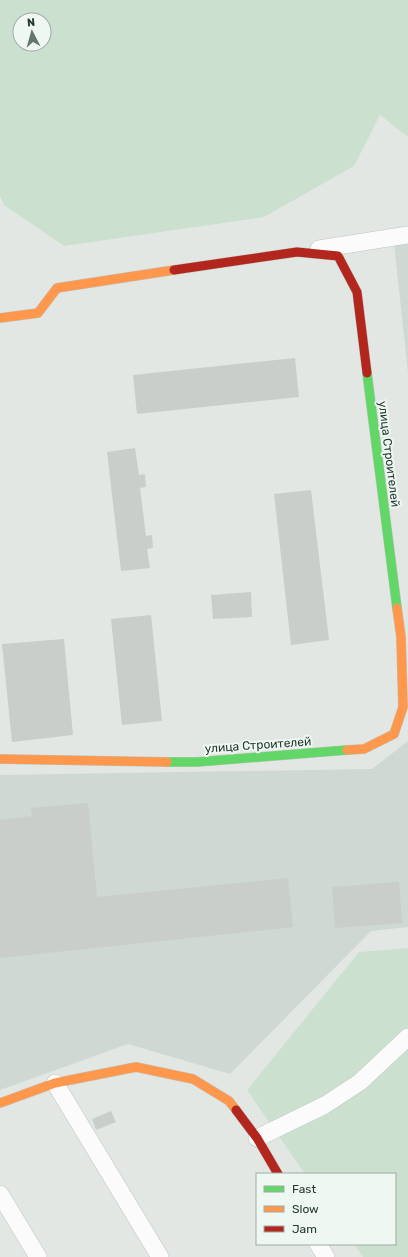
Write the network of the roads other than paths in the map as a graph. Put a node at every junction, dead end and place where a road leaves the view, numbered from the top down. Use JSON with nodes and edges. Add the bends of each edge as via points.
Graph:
{"nodes":[{"id":1,"x":408,"y":235,"type":"edge"},
{"id":2,"x":297,"y":252,"type":"junction"},
{"id":3,"x":0,"y":318,"type":"edge"},
{"id":4,"x":0,"y":760,"type":"edge"},
{"id":5,"x":408,"y":1037,"type":"edge"},
{"id":6,"x":55,"y":1083,"type":"junction"},
{"id":7,"x":0,"y":1103,"type":"edge"},
{"id":8,"x":257,"y":1138,"type":"junction"},
{"id":9,"x":277,"y":1173,"type":"edge"},
{"id":10,"x":0,"y":1194,"type":"edge"},
{"id":11,"x":319,"y":1245,"type":"edge"},
{"id":12,"x":38,"y":1257,"type":"edge"},
{"id":13,"x":160,"y":1257,"type":"edge"},
{"id":14,"x":326,"y":1257,"type":"edge"}],
"edges":[{"from":1,"to":2,"type":"street"},
{"from":2,"to":3,"type":"street","name":"улица Строителей","via":[[57,288],[38,313]]},
{"from":2,"to":4,"type":"street","name":"улица Строителей","via":[[338,256],[357,292],[401,637],[402,707],[394,734],[364,749],[197,762]]},
{"from":5,"to":8,"type":"street","via":[[360,1082],[325,1104]]},
{"from":6,"to":7,"type":"street"},
{"from":6,"to":8,"type":"street","via":[[136,1067],[193,1079],[228,1101]]},
{"from":6,"to":13,"type":"street"},
{"from":8,"to":9,"type":"street"},
{"from":10,"to":12,"type":"street"},
{"from":11,"to":14,"type":"street"}]}
